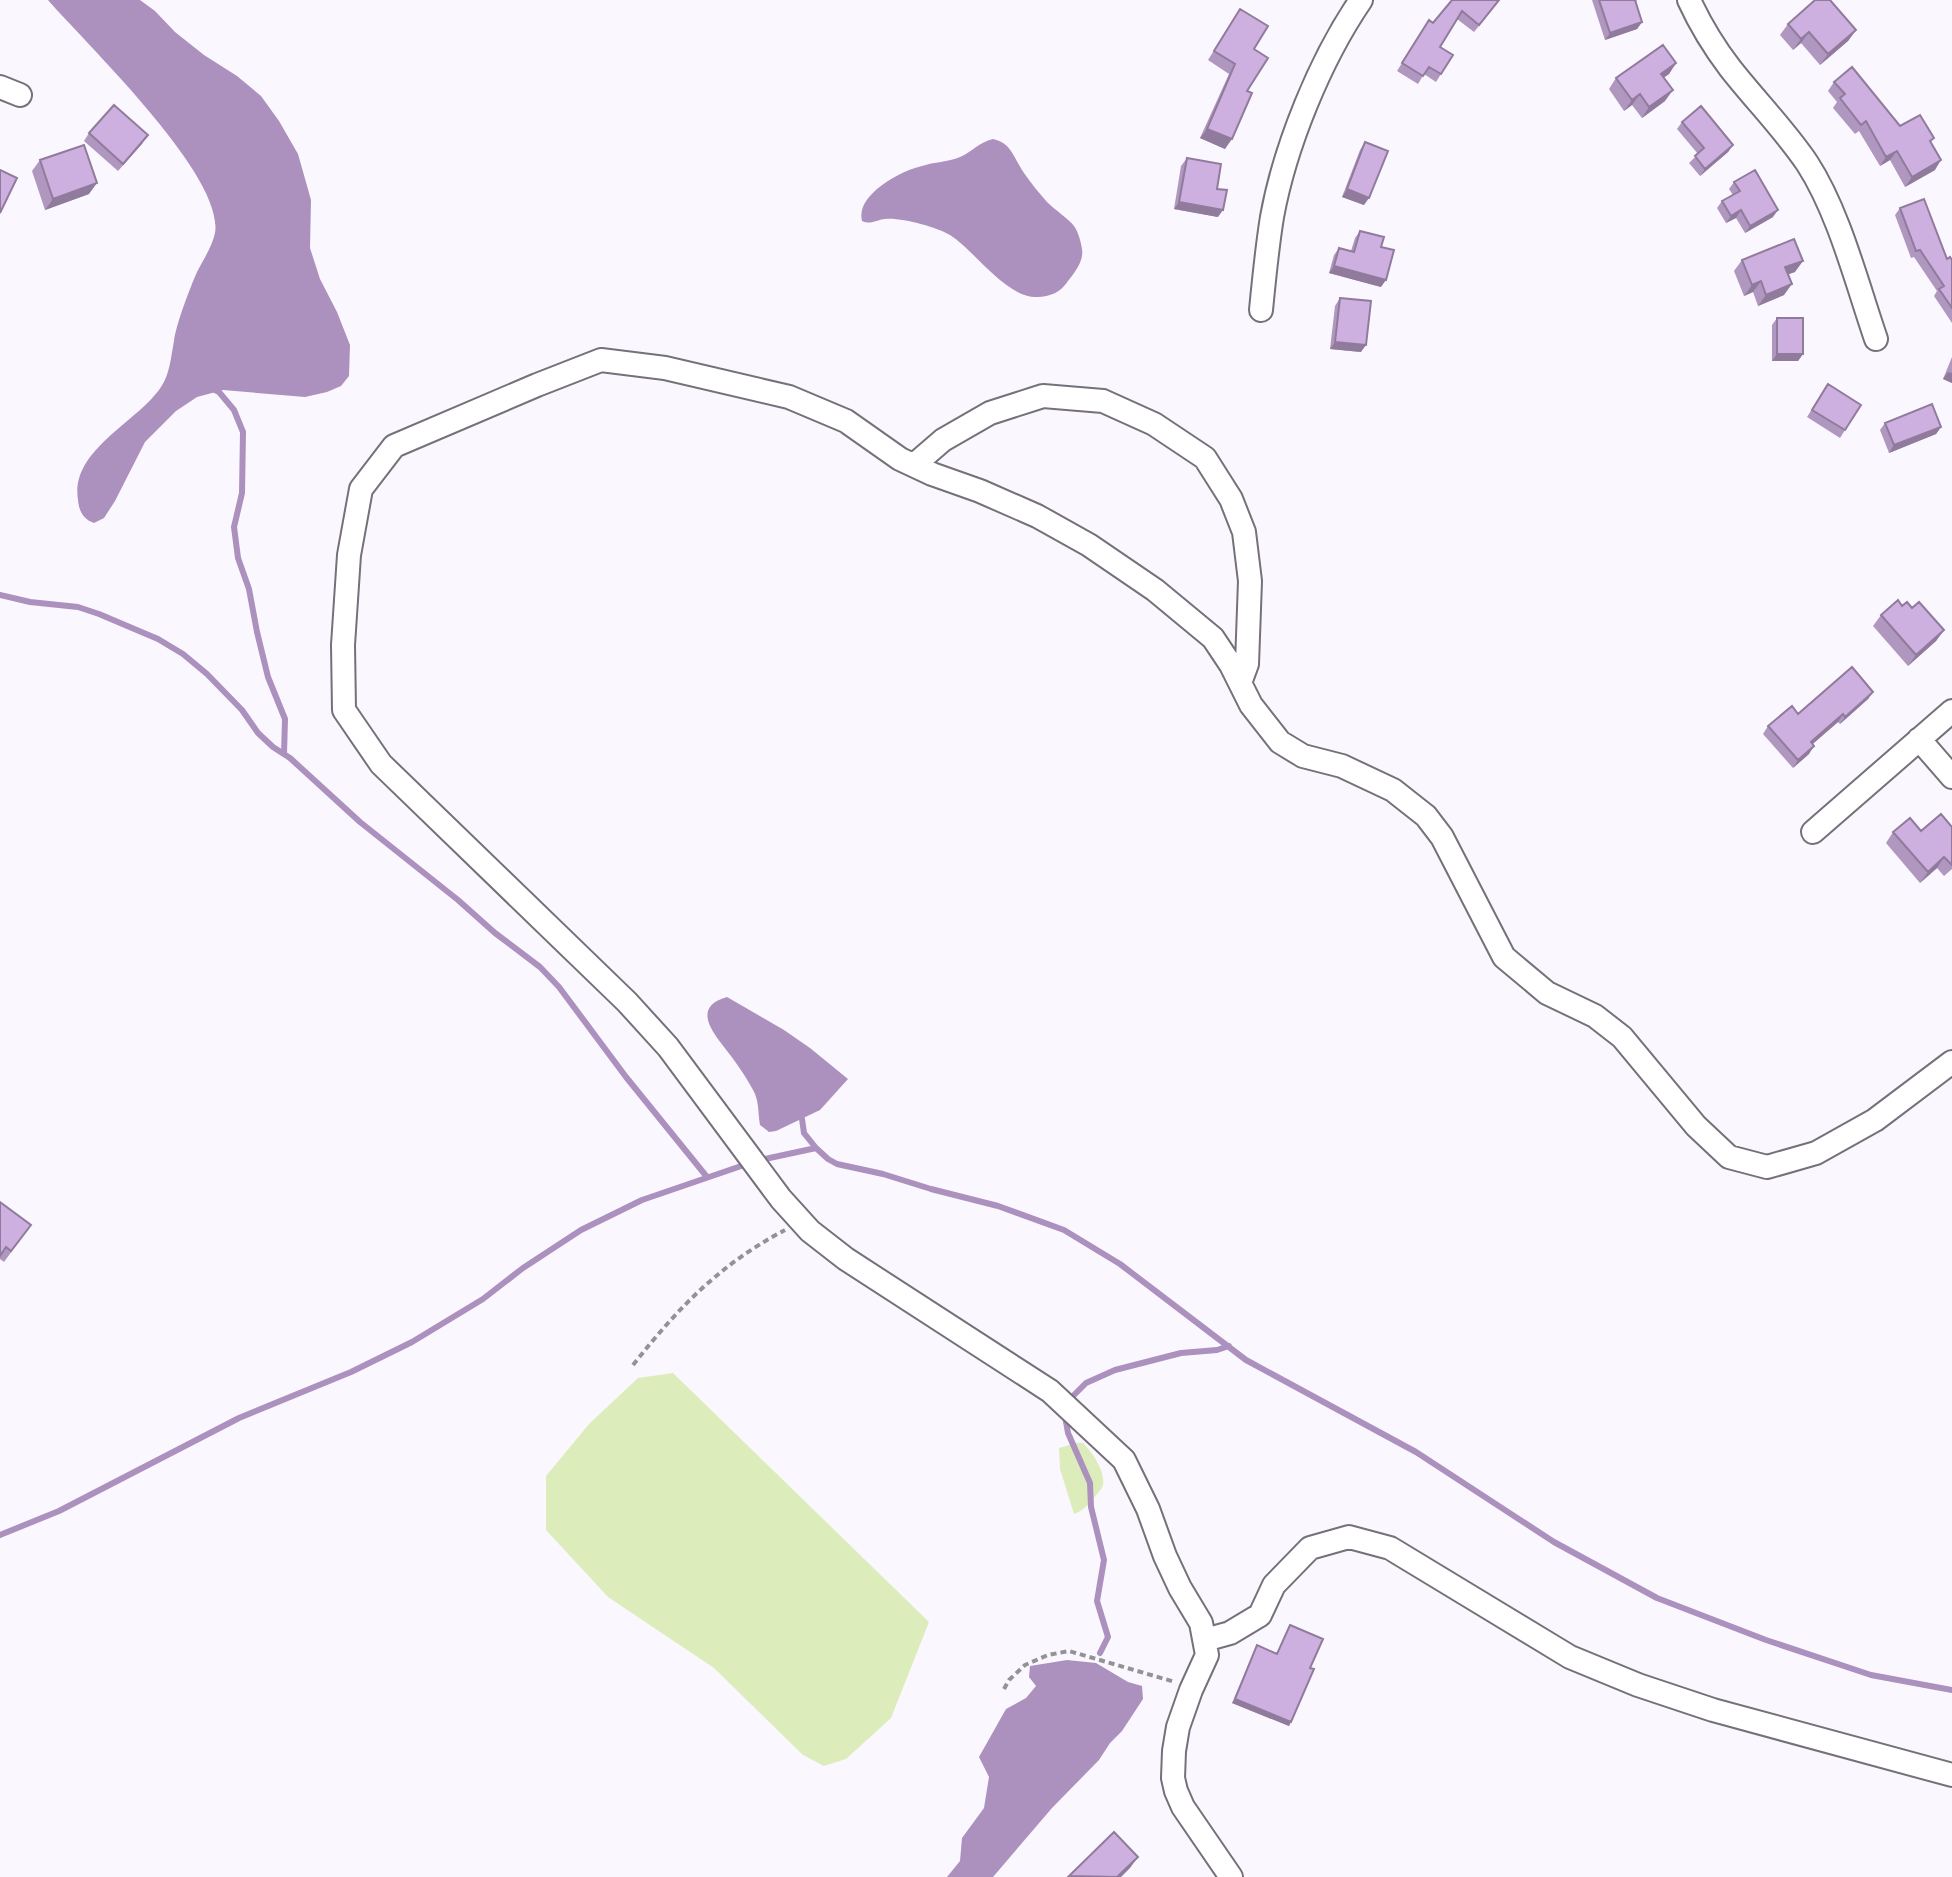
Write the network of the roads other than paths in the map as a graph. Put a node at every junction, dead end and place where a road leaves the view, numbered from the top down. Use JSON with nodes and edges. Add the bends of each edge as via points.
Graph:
{"nodes":[{"id":1,"x":1361,"y":0,"type":"edge"},
{"id":2,"x":1689,"y":0,"type":"edge"},
{"id":3,"x":1261,"y":310,"type":"dead end"},
{"id":4,"x":1876,"y":339,"type":"dead end"},
{"id":5,"x":914,"y":465,"type":"junction"},
{"id":6,"x":1240,"y":683,"type":"junction"},
{"id":7,"x":1952,"y":711,"type":"edge"},
{"id":8,"x":1919,"y":739,"type":"junction"},
{"id":9,"x":1952,"y":777,"type":"edge"},
{"id":10,"x":1813,"y":832,"type":"dead end"},
{"id":11,"x":1952,"y":1062,"type":"edge"},
{"id":12,"x":1205,"y":1640,"type":"junction"},
{"id":13,"x":1952,"y":1775,"type":"edge"},
{"id":14,"x":1231,"y":1877,"type":"edge"}],
"edges":[{"from":1,"to":3,"type":"street","via":[[1324,63],[1292,143],[1273,214]]},
{"from":2,"to":4,"type":"street","via":[[1729,67],[1793,143],[1822,189]]},
{"from":5,"to":6,"type":"street","via":[[1037,516],[1089,545],[1213,638]]},
{"from":5,"to":6,"type":"street","via":[[943,440],[990,413],[1043,396],[1103,401],[1154,424],[1205,458],[1244,532],[1250,581],[1247,664]]},
{"from":5,"to":12,"type":"street","via":[[846,421],[789,397],[665,368],[601,360],[394,446],[361,489],[349,555],[344,710],[381,764],[668,1047],[810,1231],[1050,1391],[1124,1460]]},
{"from":6,"to":11,"type":"street","via":[[1280,742],[1393,790],[1426,816],[1504,957],[1547,993],[1595,1016],[1622,1037],[1729,1157],[1767,1167],[1816,1153],[1875,1120]]},
{"from":7,"to":8,"type":"street"},
{"from":8,"to":9,"type":"street"},
{"from":8,"to":10,"type":"street"},
{"from":12,"to":13,"type":"street","via":[[1260,1615],[1274,1585],[1310,1548],[1349,1537],[1390,1548],[1570,1657],[1638,1685]]},
{"from":12,"to":14,"type":"street","via":[[1207,1655],[1178,1727],[1173,1778],[1183,1807]]}]}
